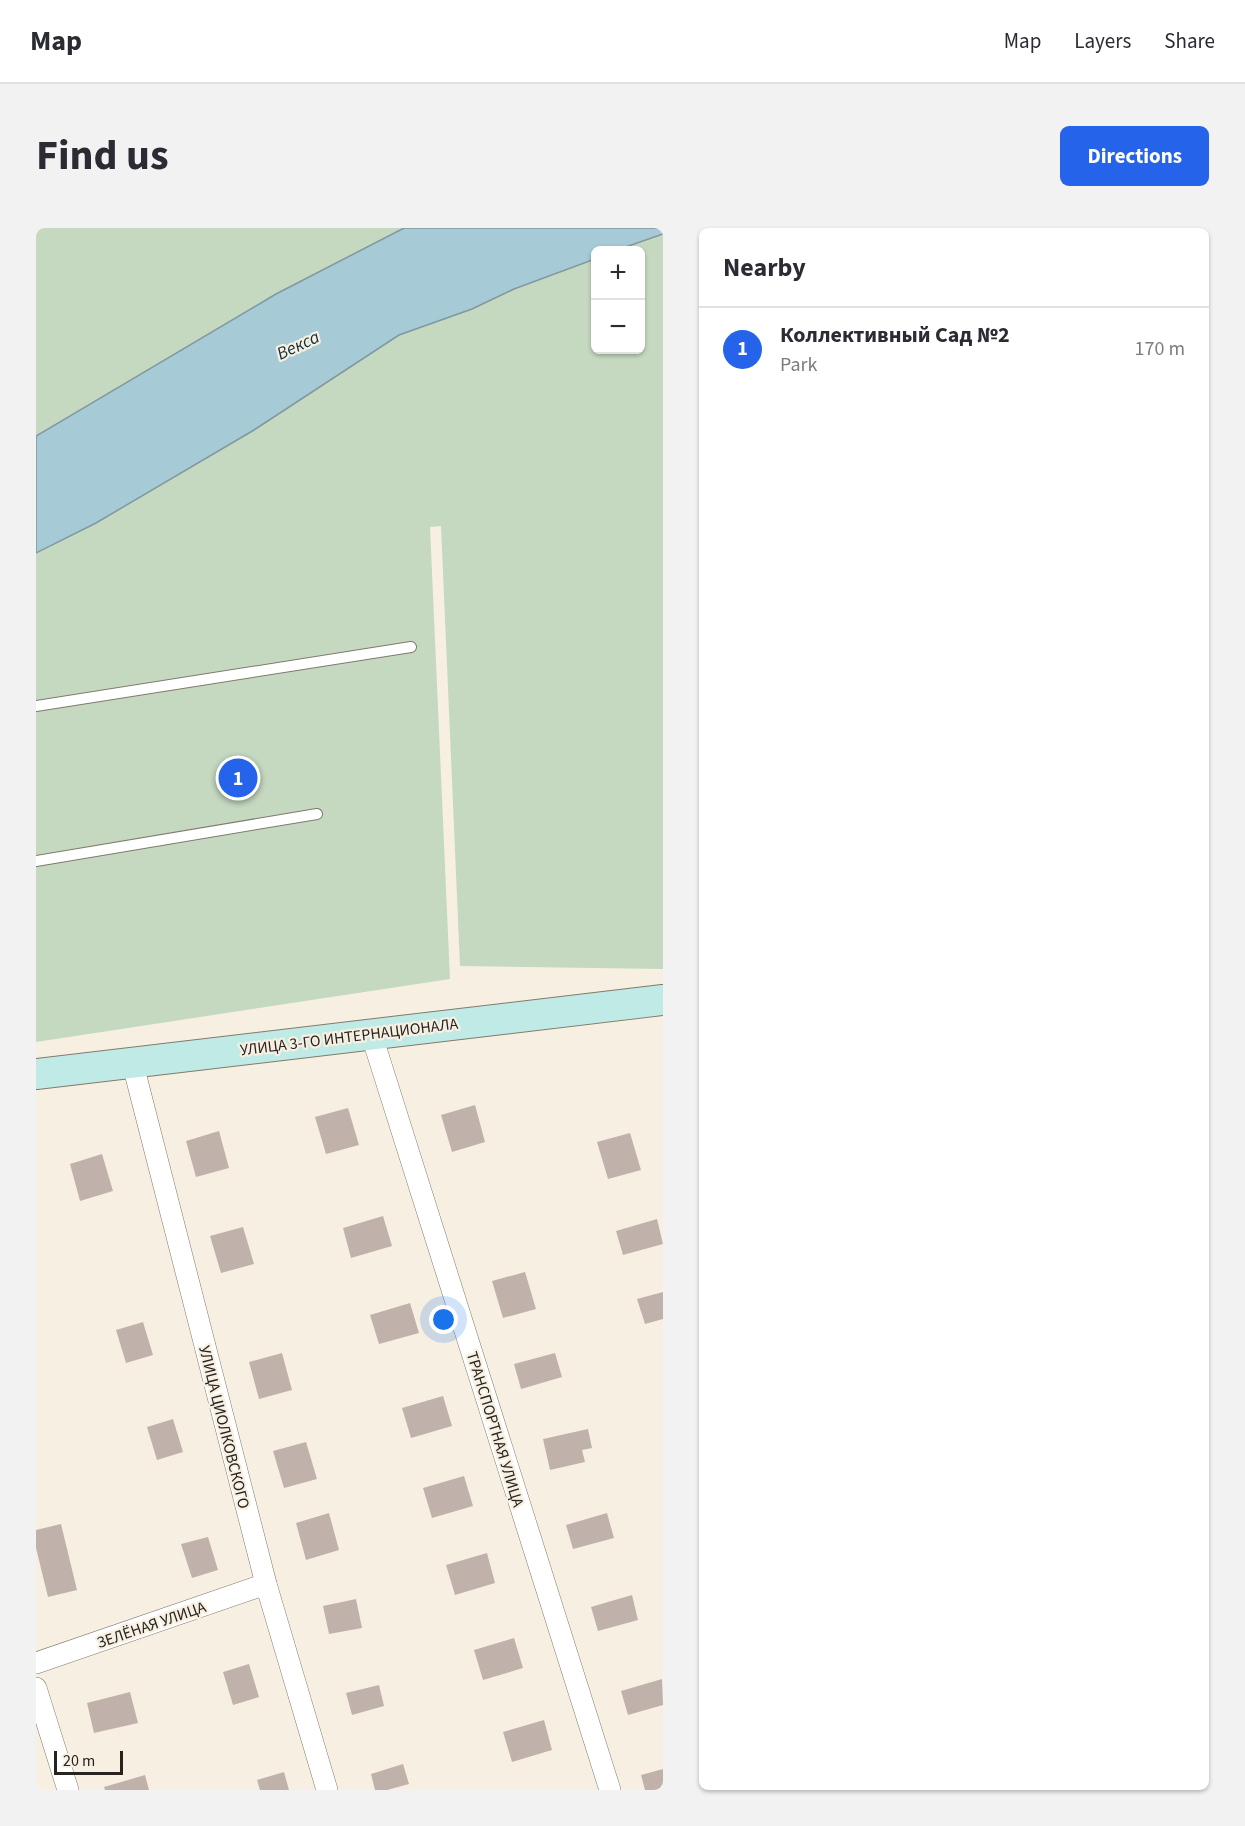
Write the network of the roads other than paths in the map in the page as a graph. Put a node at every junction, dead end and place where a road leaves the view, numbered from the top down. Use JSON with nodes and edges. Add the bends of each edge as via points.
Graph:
{"nodes":[{"id":1,"x":411,"y":647,"type":"dead end"},
{"id":2,"x":36,"y":706,"type":"edge"},
{"id":3,"x":317,"y":814,"type":"dead end"},
{"id":4,"x":36,"y":861,"type":"edge"},
{"id":5,"x":663,"y":1000,"type":"edge"},
{"id":6,"x":371,"y":1033,"type":"junction"},
{"id":7,"x":132,"y":1061,"type":"junction"},
{"id":8,"x":36,"y":1074,"type":"edge"},
{"id":9,"x":266,"y":1584,"type":"junction"},
{"id":10,"x":36,"y":1663,"type":"edge"},
{"id":11,"x":36,"y":1689,"type":"edge"},
{"id":12,"x":69,"y":1790,"type":"edge"},
{"id":13,"x":327,"y":1790,"type":"edge"},
{"id":14,"x":610,"y":1790,"type":"edge"}],
"edges":[{"from":1,"to":2,"type":"lane"},
{"from":3,"to":4,"type":"lane"},
{"from":5,"to":6,"type":"main road","name":"УЛИЦА 3-ГО ИНТЕРНАЦИОНАЛА"},
{"from":6,"to":7,"type":"main road","name":"УЛИЦА 3-ГО ИНТЕРНАЦИОНАЛА"},
{"from":6,"to":14,"type":"street","name":"ТРАНСПОРТНАЯ УЛИЦА"},
{"from":7,"to":8,"type":"main road","name":"УЛИЦА 3-ГО ИНТЕРНАЦИОНАЛА"},
{"from":7,"to":9,"type":"street","name":"УЛИЦА ЦИОЛКОВСКОГО"},
{"from":9,"to":10,"type":"street","name":"ЗЕЛЁНАЯ УЛИЦА"},
{"from":9,"to":13,"type":"street","name":"УЛИЦА ЦИОЛКОВСКОГО"},
{"from":11,"to":12,"type":"street"}]}
